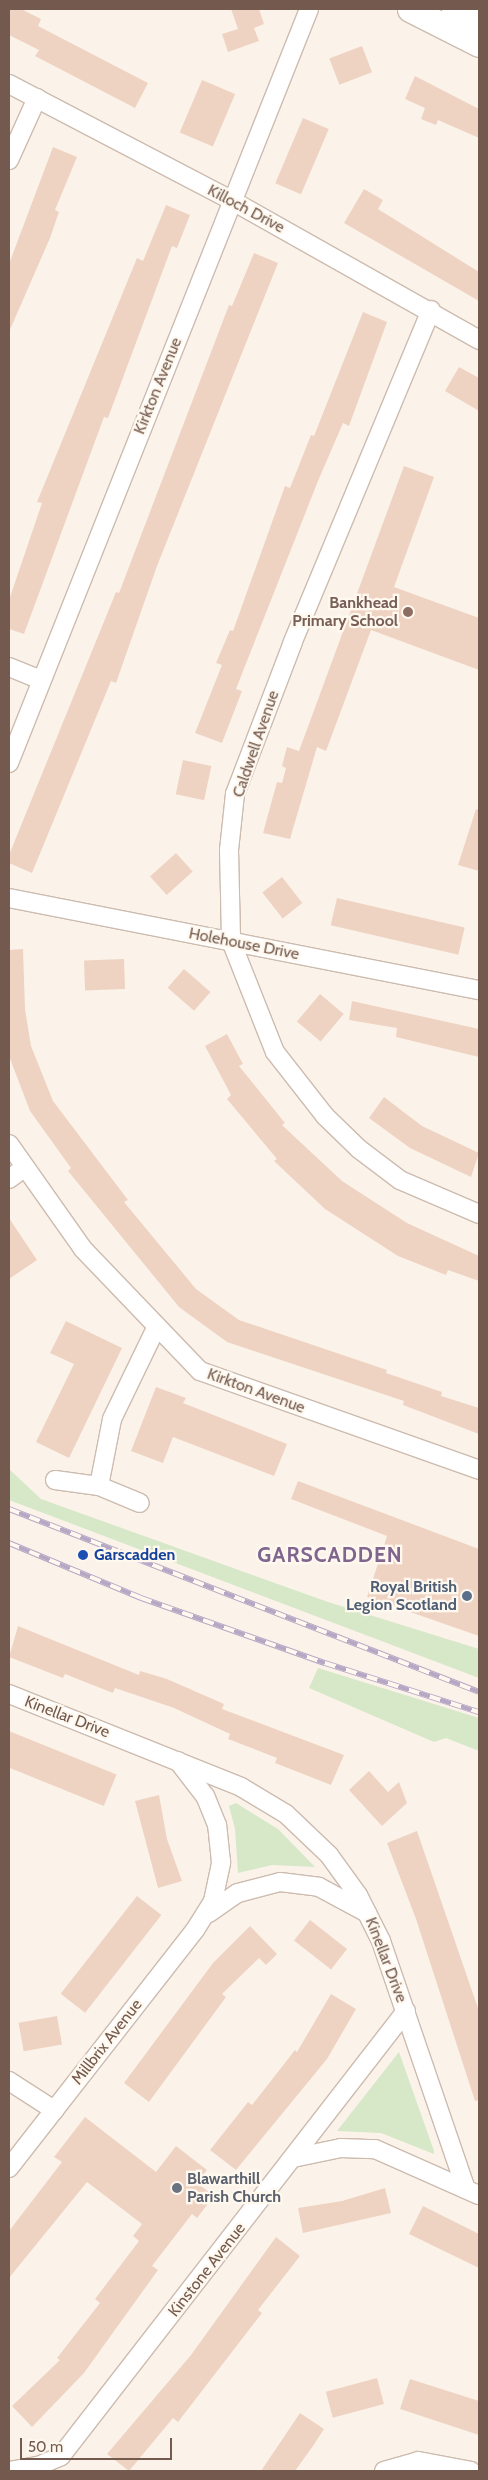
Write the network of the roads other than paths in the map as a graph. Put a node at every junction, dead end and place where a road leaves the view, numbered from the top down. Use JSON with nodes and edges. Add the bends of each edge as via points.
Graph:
{"nodes":[{"id":1,"x":309,"y":9,"type":"edge"},
{"id":2,"x":410,"y":9,"type":"edge"},
{"id":3,"x":454,"y":9,"type":"edge"},
{"id":4,"x":479,"y":22,"type":"edge"},
{"id":5,"x":479,"y":44,"type":"edge"},
{"id":6,"x":9,"y":84,"type":"edge"},
{"id":7,"x":37,"y":98,"type":"junction"},
{"id":8,"x":9,"y":160,"type":"edge"},
{"id":9,"x":232,"y":200,"type":"junction"},
{"id":10,"x":431,"y":310,"type":"junction"},
{"id":11,"x":479,"y":340,"type":"edge"},
{"id":12,"x":9,"y":667,"type":"edge"},
{"id":13,"x":41,"y":680,"type":"junction"},
{"id":14,"x":9,"y":763,"type":"edge"},
{"id":15,"x":9,"y":898,"type":"edge"},
{"id":16,"x":231,"y":941,"type":"junction"},
{"id":17,"x":479,"y":990,"type":"edge"},
{"id":18,"x":9,"y":1144,"type":"edge"},
{"id":19,"x":24,"y":1168,"type":"junction"},
{"id":20,"x":9,"y":1179,"type":"edge"},
{"id":21,"x":479,"y":1214,"type":"edge"},
{"id":22,"x":156,"y":1328,"type":"junction"},
{"id":23,"x":479,"y":1470,"type":"edge"},
{"id":24,"x":55,"y":1480,"type":"dead end"},
{"id":25,"x":100,"y":1486,"type":"junction"},
{"id":26,"x":140,"y":1503,"type":"dead end"},
{"id":27,"x":9,"y":1694,"type":"edge"},
{"id":28,"x":177,"y":1760,"type":"junction"},
{"id":29,"x":369,"y":1914,"type":"junction"},
{"id":30,"x":205,"y":1916,"type":"junction"},
{"id":31,"x":406,"y":2011,"type":"junction"},
{"id":32,"x":9,"y":2081,"type":"edge"},
{"id":33,"x":54,"y":2110,"type":"junction"},
{"id":34,"x":293,"y":2158,"type":"junction"},
{"id":35,"x":9,"y":2168,"type":"edge"},
{"id":36,"x":473,"y":2192,"type":"edge"},
{"id":37,"x":61,"y":2456,"type":"junction"},
{"id":38,"x":9,"y":2471,"type":"edge"},
{"id":39,"x":51,"y":2471,"type":"edge"},
{"id":40,"x":384,"y":2471,"type":"edge"},
{"id":41,"x":472,"y":2471,"type":"edge"}],
"edges":[{"from":1,"to":9,"type":"street","name":"Kirkton Avenue"},
{"from":2,"to":5,"type":"street"},
{"from":3,"to":4,"type":"street"},
{"from":6,"to":7,"type":"street","name":"Killoch Drive"},
{"from":7,"to":8,"type":"street"},
{"from":7,"to":9,"type":"street","name":"Killoch Drive"},
{"from":9,"to":10,"type":"street","name":"Killoch Drive"},
{"from":9,"to":13,"type":"street","name":"Kirkton Avenue"},
{"from":10,"to":11,"type":"street","name":"Killoch Drive"},
{"from":10,"to":16,"type":"street","name":"Caldwell Avenue","via":[[292,642],[236,794],[229,850]]},
{"from":12,"to":13,"type":"street"},
{"from":13,"to":14,"type":"street","name":"Kirkton Avenue"},
{"from":15,"to":16,"type":"street","name":"Holehouse Drive"},
{"from":16,"to":17,"type":"street","name":"Holehouse Drive"},
{"from":16,"to":21,"type":"street","name":"Caldwell Avenue","via":[[275,1052],[325,1116],[359,1149],[400,1180]]},
{"from":18,"to":19,"type":"street","name":"Kirkton Avenue"},
{"from":19,"to":20,"type":"street"},
{"from":19,"to":22,"type":"street","name":"Kirkton Avenue","via":[[83,1249]]},
{"from":22,"to":23,"type":"street","name":"Kirkton Avenue","via":[[200,1371]]},
{"from":22,"to":25,"type":"street","via":[[112,1419]]},
{"from":24,"to":25,"type":"street"},
{"from":25,"to":26,"type":"street"},
{"from":27,"to":28,"type":"street","name":"Kinellar Drive"},
{"from":28,"to":29,"type":"street","name":"Kinellar Drive","via":[[241,1787],[286,1814],[329,1854]]},
{"from":28,"to":30,"type":"street","name":"Millbrix Avenue","via":[[205,1796],[220,1837],[218,1882]]},
{"from":29,"to":30,"type":"street","name":"Millbrix Avenue","via":[[319,1887],[280,1882],[238,1892]]},
{"from":29,"to":31,"type":"street","name":"Kinellar Drive"},
{"from":30,"to":33,"type":"street","name":"Millbrix Avenue"},
{"from":31,"to":34,"type":"street","name":"Kinstone Avenue"},
{"from":31,"to":36,"type":"street","name":"Kinellar Drive"},
{"from":32,"to":33,"type":"street"},
{"from":33,"to":35,"type":"street","name":"Millbrix Avenue"},
{"from":34,"to":36,"type":"street","via":[[341,2148],[375,2149]]},
{"from":34,"to":37,"type":"street","name":"Kinstone Avenue"},
{"from":37,"to":38,"type":"street","name":"Kinstone Avenue","via":[[38,2466]]},
{"from":37,"to":39,"type":"street","name":"Kinstone Avenue"},
{"from":40,"to":41,"type":"street","via":[[418,2461]]}]}
